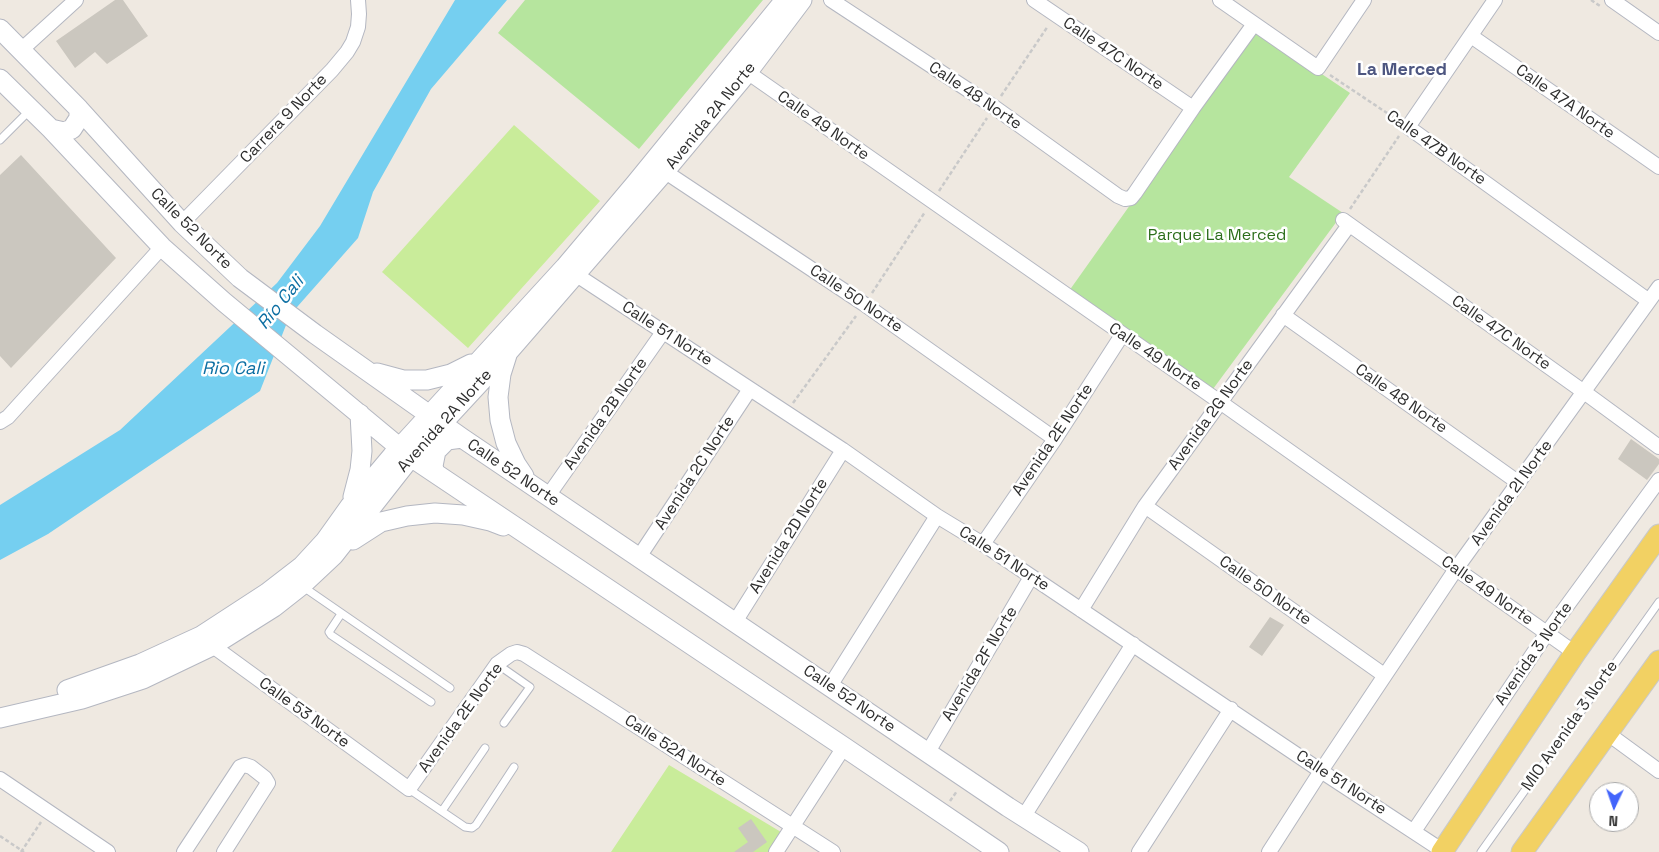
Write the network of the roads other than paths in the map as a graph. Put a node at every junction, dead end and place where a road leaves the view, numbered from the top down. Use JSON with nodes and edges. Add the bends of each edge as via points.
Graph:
{"nodes":[{"id":1,"x":76,"y":0,"type":"edge"},
{"id":2,"x":358,"y":0,"type":"edge"},
{"id":3,"x":785,"y":0,"type":"edge"},
{"id":4,"x":802,"y":0,"type":"edge"},
{"id":5,"x":830,"y":0,"type":"edge"},
{"id":6,"x":1034,"y":0,"type":"edge"},
{"id":7,"x":1364,"y":0,"type":"edge"},
{"id":8,"x":1495,"y":0,"type":"edge"},
{"id":9,"x":1612,"y":0,"type":"edge"},
{"id":10,"x":1226,"y":2,"type":"edge"},
{"id":11,"x":1254,"y":24,"type":"junction"},
{"id":12,"x":0,"y":29,"type":"edge"},
{"id":13,"x":1659,"y":33,"type":"edge"},
{"id":14,"x":1471,"y":36,"type":"junction"},
{"id":15,"x":20,"y":51,"type":"junction"},
{"id":16,"x":741,"y":68,"type":"junction"},
{"id":17,"x":0,"y":79,"type":"edge"},
{"id":18,"x":1193,"y":108,"type":"junction"},
{"id":19,"x":31,"y":109,"type":"junction"},
{"id":20,"x":78,"y":109,"type":"junction"},
{"id":21,"x":51,"y":129,"type":"junction"},
{"id":22,"x":0,"y":140,"type":"edge"},
{"id":23,"x":659,"y":167,"type":"junction"},
{"id":24,"x":1659,"y":167,"type":"edge"},
{"id":25,"x":182,"y":223,"type":"junction"},
{"id":26,"x":1346,"y":223,"type":"joint"},
{"id":27,"x":162,"y":247,"type":"junction"},
{"id":28,"x":570,"y":271,"type":"junction"},
{"id":29,"x":1659,"y":287,"type":"edge"},
{"id":30,"x":1649,"y":301,"type":"junction"},
{"id":31,"x":1283,"y":315,"type":"junction"},
{"id":32,"x":663,"y":332,"type":"junction"},
{"id":33,"x":1122,"y":335,"type":"junction"},
{"id":34,"x":501,"y":349,"type":"junction"},
{"id":35,"x":360,"y":365,"type":"junction"},
{"id":36,"x":750,"y":389,"type":"junction"},
{"id":37,"x":1584,"y":392,"type":"junction"},
{"id":38,"x":344,"y":401,"type":"junction"},
{"id":39,"x":1220,"y":402,"type":"junction"},
{"id":40,"x":360,"y":414,"type":"junction"},
{"id":41,"x":435,"y":419,"type":"junction"},
{"id":42,"x":0,"y":422,"type":"edge"},
{"id":43,"x":462,"y":438,"type":"junction"},
{"id":44,"x":1055,"y":439,"type":"junction"},
{"id":45,"x":1659,"y":447,"type":"edge"},
{"id":46,"x":405,"y":448,"type":"junction"},
{"id":47,"x":843,"y":450,"type":"junction"},
{"id":48,"x":435,"y":473,"type":"junction"},
{"id":49,"x":1659,"y":480,"type":"edge"},
{"id":50,"x":530,"y":483,"type":"junction"},
{"id":51,"x":1519,"y":483,"type":"junction"},
{"id":52,"x":548,"y":496,"type":"junction"},
{"id":53,"x":350,"y":506,"type":"junction"},
{"id":54,"x":1145,"y":506,"type":"junction"},
{"id":55,"x":937,"y":516,"type":"junction"},
{"id":56,"x":1659,"y":535,"type":"edge"},
{"id":57,"x":540,"y":544,"type":"junction"},
{"id":58,"x":983,"y":544,"type":"junction"},
{"id":59,"x":334,"y":555,"type":"junction"},
{"id":60,"x":640,"y":557,"type":"junction"},
{"id":61,"x":1456,"y":569,"type":"junction"},
{"id":62,"x":1032,"y":577,"type":"junction"},
{"id":63,"x":302,"y":586,"type":"junction"},
{"id":64,"x":1659,"y":602,"type":"edge"},
{"id":65,"x":1081,"y":610,"type":"junction"},
{"id":66,"x":342,"y":614,"type":"junction"},
{"id":67,"x":735,"y":622,"type":"junction"},
{"id":68,"x":1547,"y":633,"type":"junction"},
{"id":69,"x":206,"y":641,"type":"junction"},
{"id":70,"x":1133,"y":644,"type":"junction"},
{"id":71,"x":517,"y":652,"type":"joint"},
{"id":72,"x":1575,"y":653,"type":"junction"},
{"id":73,"x":1659,"y":661,"type":"edge"},
{"id":74,"x":497,"y":664,"type":"junction"},
{"id":75,"x":1384,"y":675,"type":"junction"},
{"id":76,"x":830,"y":686,"type":"junction"},
{"id":77,"x":450,"y":688,"type":"dead end"},
{"id":78,"x":431,"y":702,"type":"dead end"},
{"id":79,"x":0,"y":705,"type":"edge"},
{"id":80,"x":1231,"y":709,"type":"junction"},
{"id":81,"x":0,"y":718,"type":"edge"},
{"id":82,"x":504,"y":723,"type":"dead end"},
{"id":83,"x":1606,"y":733,"type":"junction"},
{"id":84,"x":844,"y":747,"type":"junction"},
{"id":85,"x":485,"y":748,"type":"dead end"},
{"id":86,"x":928,"y":752,"type":"junction"},
{"id":87,"x":514,"y":767,"type":"dead end"},
{"id":88,"x":1321,"y":771,"type":"junction"},
{"id":89,"x":1659,"y":771,"type":"edge"},
{"id":90,"x":0,"y":779,"type":"edge"},
{"id":91,"x":409,"y":789,"type":"junction"},
{"id":92,"x":442,"y":811,"type":"junction"},
{"id":93,"x":1024,"y":816,"type":"junction"},
{"id":94,"x":792,"y":826,"type":"junction"},
{"id":95,"x":1414,"y":831,"type":"junction"},
{"id":96,"x":1442,"y":851,"type":"edge"},
{"id":97,"x":108,"y":852,"type":"edge"},
{"id":98,"x":184,"y":852,"type":"edge"},
{"id":99,"x":224,"y":852,"type":"edge"},
{"id":100,"x":776,"y":852,"type":"edge"},
{"id":101,"x":833,"y":852,"type":"edge"},
{"id":102,"x":999,"y":852,"type":"edge"},
{"id":103,"x":1079,"y":852,"type":"edge"},
{"id":104,"x":1139,"y":852,"type":"edge"},
{"id":105,"x":1269,"y":852,"type":"edge"},
{"id":106,"x":1481,"y":852,"type":"edge"},
{"id":107,"x":1522,"y":852,"type":"edge"}],
"edges":[{"from":1,"to":15,"type":"street"},
{"from":2,"to":25,"type":"street","name":"Carrera 9 Norte","via":[[358,26],[347,52]]},
{"from":3,"to":16,"type":"main road","name":"Avenida 2A Norte"},
{"from":4,"to":16,"type":"main road","name":"Avenida 2A Norte"},
{"from":5,"to":18,"type":"street","name":"Calle 48 Norte","via":[[994,107],[1118,196],[1131,198]]},
{"from":6,"to":18,"type":"street","name":"Calle 47C Norte"},
{"from":7,"to":11,"type":"street","via":[[1318,68]]},
{"from":8,"to":14,"type":"street"},
{"from":9,"to":13,"type":"street"},
{"from":10,"to":11,"type":"street"},
{"from":11,"to":18,"type":"street"},
{"from":12,"to":15,"type":"main road","name":"Calle 52 Norte"},
{"from":14,"to":24,"type":"street","name":"Calle 47A Norte"},
{"from":14,"to":30,"type":"street","name":"Calle 47B Norte","via":[[1407,126]]},
{"from":15,"to":20,"type":"main road","name":"Calle 52 Norte"},
{"from":16,"to":23,"type":"main road","name":"Avenida 2A Norte"},
{"from":16,"to":33,"type":"street","name":"Calle 49 Norte"},
{"from":17,"to":19,"type":"main road","name":"Calle 52 Norte"},
{"from":19,"to":21,"type":"main road","name":"Calle 52 Norte"},
{"from":19,"to":22,"type":"lane"},
{"from":20,"to":21,"type":"main road","via":[[79,118],[72,128],[64,132]]},
{"from":20,"to":25,"type":"main road","name":"Calle 52 Norte"},
{"from":21,"to":27,"type":"main road","name":"Calle 52 Norte"},
{"from":23,"to":28,"type":"main road","name":"Avenida 2A Norte"},
{"from":23,"to":44,"type":"street","name":"Calle 50 Norte","via":[[864,304]]},
{"from":25,"to":35,"type":"main road","name":"Calle 52 Norte","via":[[240,278]]},
{"from":26,"to":31,"type":"street","name":"Avenida 2G Norte"},
{"from":26,"to":37,"type":"street","name":"Calle 47C Norte"},
{"from":27,"to":38,"type":"main road","name":"Calle 52 Norte"},
{"from":27,"to":42,"type":"street"},
{"from":28,"to":32,"type":"street","name":"Calle 51 Norte"},
{"from":28,"to":34,"type":"main road","name":"Avenida 2A Norte"},
{"from":29,"to":30,"type":"street","name":"Avenida 2I Norte"},
{"from":30,"to":37,"type":"street","name":"Avenida 2I Norte"},
{"from":31,"to":39,"type":"street","name":"Avenida 2G Norte"},
{"from":31,"to":51,"type":"street","name":"Calle 48 Norte"},
{"from":32,"to":36,"type":"street","name":"Calle 51 Norte"},
{"from":32,"to":52,"type":"street","name":"Avenida 2B Norte"},
{"from":33,"to":39,"type":"street","name":"Calle 49 Norte"},
{"from":33,"to":44,"type":"street","name":"Avenida 2E Norte"},
{"from":34,"to":35,"type":"main road","via":[[451,374],[427,380],[403,380],[381,375]]},
{"from":34,"to":41,"type":"main road","name":"Avenida 2A Norte"},
{"from":34,"to":50,"type":"main road","via":[[500,420],[516,464]]},
{"from":35,"to":41,"type":"main road","name":"Calle 52 Norte"},
{"from":36,"to":47,"type":"street","name":"Calle 51 Norte"},
{"from":36,"to":60,"type":"street","name":"Avenida 2C Norte"},
{"from":37,"to":45,"type":"street","name":"Calle 47C Norte"},
{"from":37,"to":51,"type":"street","name":"Avenida 2I Norte"},
{"from":38,"to":40,"type":"main road","name":"Calle 52 Norte"},
{"from":38,"to":46,"type":"main road","via":[[364,406]]},
{"from":39,"to":54,"type":"street","name":"Avenida 2G Norte"},
{"from":39,"to":61,"type":"street","name":"Calle 49 Norte"},
{"from":40,"to":46,"type":"main road","name":"Calle 52 Norte"},
{"from":40,"to":53,"type":"main road","via":[[360,470]]},
{"from":41,"to":43,"type":"main road","name":"Calle 52 Norte"},
{"from":41,"to":46,"type":"main road","name":"Avenida 2A Norte"},
{"from":43,"to":48,"type":"main road","via":[[447,440],[436,451]]},
{"from":43,"to":50,"type":"main road","name":"Calle 52 Norte"},
{"from":44,"to":58,"type":"street","name":"Avenida 2E Norte"},
{"from":46,"to":48,"type":"main road","name":"Calle 52 Norte"},
{"from":46,"to":53,"type":"main road","name":"Avenida 2A Norte"},
{"from":46,"to":59,"type":"main road","name":"Avenida 2A Norte"},
{"from":47,"to":55,"type":"street","name":"Calle 51 Norte"},
{"from":47,"to":67,"type":"street","name":"Avenida 2D Norte"},
{"from":48,"to":57,"type":"main road","name":"Calle 52 Norte"},
{"from":49,"to":68,"type":"street","name":"Avenida 3 Norte"},
{"from":50,"to":52,"type":"main road","name":"Calle 52 Norte"},
{"from":51,"to":61,"type":"street","name":"Avenida 2I Norte"},
{"from":52,"to":60,"type":"main road","name":"Calle 52 Norte"},
{"from":53,"to":69,"type":"main road","name":"Avenida 2A Norte","via":[[302,566]]},
{"from":54,"to":65,"type":"street","name":"Avenida 2G Norte"},
{"from":54,"to":75,"type":"street","name":"Calle 50 Norte"},
{"from":55,"to":58,"type":"street","name":"Calle 51 Norte"},
{"from":55,"to":76,"type":"street"},
{"from":56,"to":72,"type":"main road","name":"Avenida 3 Norte"},
{"from":57,"to":59,"type":"main road","via":[[490,521],[435,513],[381,522]]},
{"from":57,"to":84,"type":"main road","name":"Calle 52 Norte"},
{"from":58,"to":62,"type":"street","name":"Calle 51 Norte"},
{"from":59,"to":63,"type":"main road","name":"Avenida 2A Norte"},
{"from":60,"to":67,"type":"main road","name":"Calle 52 Norte"},
{"from":61,"to":68,"type":"street","name":"Calle 49 Norte"},
{"from":61,"to":75,"type":"street","name":"Avenida 2I Norte"},
{"from":62,"to":65,"type":"street","name":"Calle 51 Norte"},
{"from":62,"to":86,"type":"street","name":"Avenida 2F Norte"},
{"from":63,"to":66,"type":"lane"},
{"from":63,"to":69,"type":"main road","name":"Avenida 2A Norte","via":[[274,607]]},
{"from":64,"to":106,"type":"lane","name":"MIO Avenida 3 Norte"},
{"from":65,"to":70,"type":"street","name":"Calle 51 Norte"},
{"from":66,"to":77,"type":"lane"},
{"from":66,"to":78,"type":"lane","via":[[330,629],[331,635]]},
{"from":67,"to":76,"type":"main road","name":"Calle 52 Norte"},
{"from":68,"to":72,"type":"street","name":"Calle 49 Norte"},
{"from":68,"to":95,"type":"street","name":"Avenida 3 Norte"},
{"from":69,"to":79,"type":"main road","name":"Avenida 2A Norte","via":[[81,686]]},
{"from":69,"to":81,"type":"main road","name":"Avenida 2A Norte","via":[[143,679],[82,699]]},
{"from":69,"to":91,"type":"street","name":"Calle 53 Norte"},
{"from":70,"to":80,"type":"street","name":"Calle 51 Norte"},
{"from":70,"to":93,"type":"street"},
{"from":71,"to":74,"type":"street","name":"Avenida 2E Norte"},
{"from":71,"to":94,"type":"street","name":"Calle 52A Norte"},
{"from":72,"to":96,"type":"main road","name":"Avenida 3 Norte"},
{"from":73,"to":83,"type":"main road"},
{"from":74,"to":82,"type":"lane","via":[[530,687]]},
{"from":74,"to":91,"type":"street","name":"Avenida 2E Norte"},
{"from":75,"to":88,"type":"street","name":"Avenida 2I Norte"},
{"from":76,"to":86,"type":"main road","name":"Calle 52 Norte"},
{"from":80,"to":88,"type":"street","name":"Calle 51 Norte"},
{"from":80,"to":104,"type":"street"},
{"from":83,"to":89,"type":"street"},
{"from":83,"to":107,"type":"main road"},
{"from":84,"to":94,"type":"street"},
{"from":84,"to":102,"type":"main road","name":"Calle 52 Norte"},
{"from":85,"to":92,"type":"lane"},
{"from":86,"to":93,"type":"main road","name":"Calle 52 Norte"},
{"from":87,"to":92,"type":"lane","via":[[472,828],[465,827]]},
{"from":88,"to":95,"type":"street","name":"Calle 51 Norte"},
{"from":88,"to":105,"type":"street","name":"Avenida 2I Norte"},
{"from":90,"to":97,"type":"street"},
{"from":91,"to":92,"type":"lane"},
{"from":93,"to":103,"type":"main road","name":"Calle 52 Norte"},
{"from":94,"to":100,"type":"street"},
{"from":94,"to":101,"type":"street","name":"Calle 52A Norte"},
{"from":95,"to":96,"type":"street","name":"Calle 51 Norte"},
{"from":98,"to":99,"type":"street","via":[[240,767],[251,766],[268,783]]}]}
